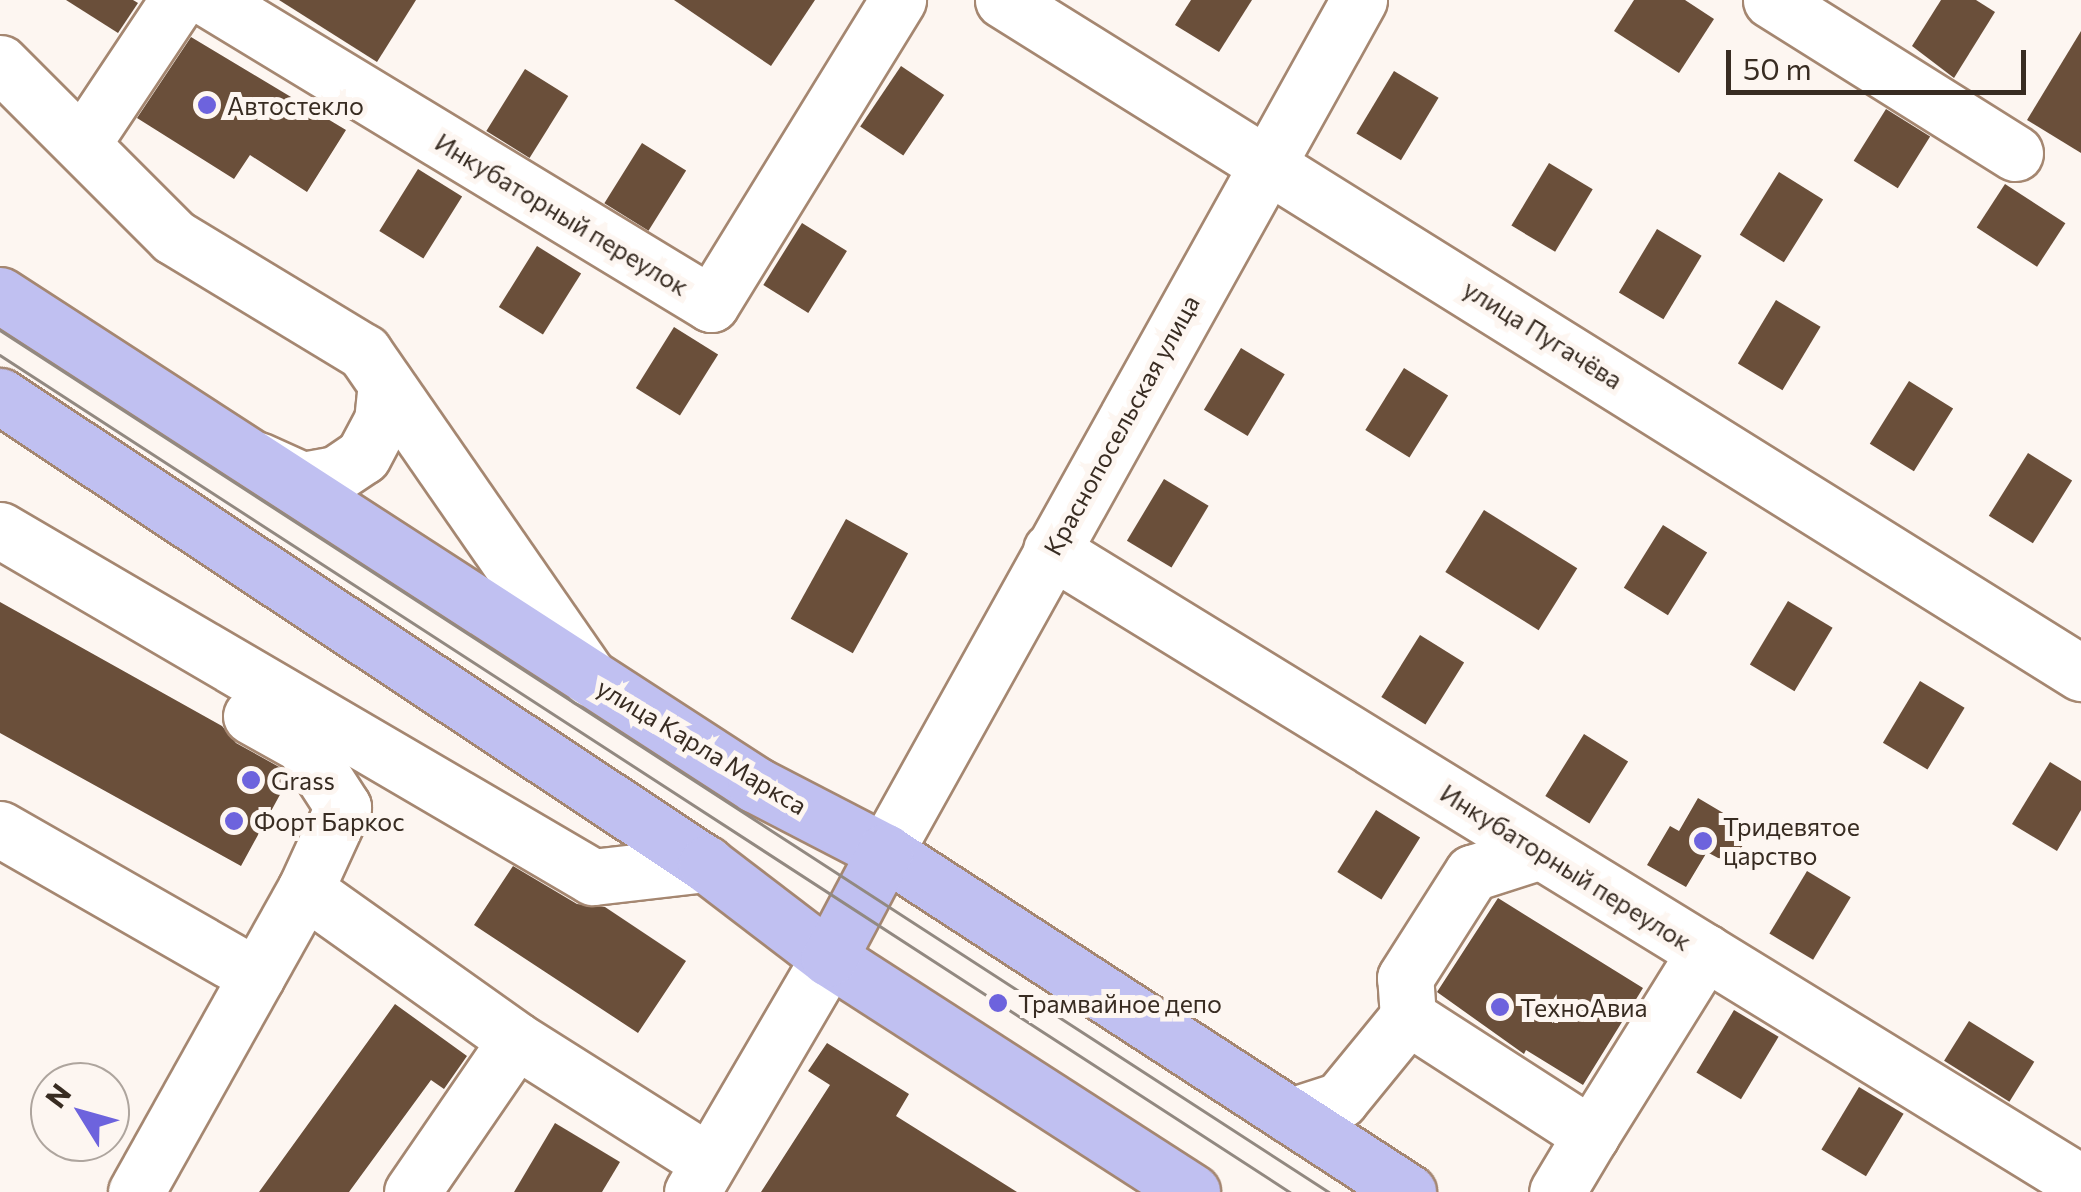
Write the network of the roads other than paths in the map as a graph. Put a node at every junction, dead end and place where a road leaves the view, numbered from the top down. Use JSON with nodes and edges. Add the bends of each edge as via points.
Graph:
{"nodes":[{"id":1,"x":178,"y":0,"type":"edge"},
{"id":2,"x":210,"y":0,"type":"edge"},
{"id":3,"x":898,"y":0,"type":"edge"},
{"id":4,"x":1003,"y":0,"type":"edge"},
{"id":5,"x":1359,"y":0,"type":"edge"},
{"id":6,"x":1771,"y":0,"type":"edge"},
{"id":7,"x":0,"y":63,"type":"edge"},
{"id":8,"x":82,"y":144,"type":"junction"},
{"id":9,"x":2016,"y":153,"type":"dead end"},
{"id":10,"x":1270,"y":162,"type":"junction"},
{"id":11,"x":0,"y":295,"type":"edge"},
{"id":12,"x":386,"y":384,"type":"junction"},
{"id":13,"x":0,"y":396,"type":"edge"},
{"id":14,"x":248,"y":455,"type":"junction"},
{"id":15,"x":0,"y":530,"type":"edge"},
{"id":16,"x":1051,"y":550,"type":"junction"},
{"id":17,"x":0,"y":574,"type":"edge"},
{"id":18,"x":2076,"y":660,"type":"edge"},
{"id":19,"x":590,"y":678,"type":"junction"},
{"id":20,"x":0,"y":829,"type":"edge"},
{"id":21,"x":1541,"y":851,"type":"junction"},
{"id":22,"x":886,"y":852,"type":"junction"},
{"id":23,"x":706,"y":864,"type":"junction"},
{"id":24,"x":305,"y":890,"type":"junction"},
{"id":25,"x":1705,"y":952,"type":"junction"},
{"id":26,"x":829,"y":958,"type":"junction"},
{"id":27,"x":257,"y":976,"type":"junction"},
{"id":28,"x":1408,"y":1018,"type":"junction"},
{"id":29,"x":516,"y":1040,"type":"junction"},
{"id":30,"x":1291,"y":1116,"type":"junction"},
{"id":31,"x":1591,"y":1135,"type":"junction"},
{"id":32,"x":700,"y":1177,"type":"edge"},
{"id":33,"x":2081,"y":1183,"type":"edge"},
{"id":34,"x":136,"y":1192,"type":"edge"},
{"id":35,"x":412,"y":1192,"type":"edge"},
{"id":36,"x":1192,"y":1192,"type":"edge"},
{"id":37,"x":1408,"y":1192,"type":"edge"},
{"id":38,"x":1557,"y":1192,"type":"edge"}],
"edges":[{"from":1,"to":8,"type":"street"},
{"from":2,"to":3,"type":"street","name":"Инкубаторный переулок","via":[[710,304]]},
{"from":4,"to":10,"type":"street","name":"улица Пугачёва"},
{"from":5,"to":10,"type":"street","name":"Краснопосельская улица"},
{"from":6,"to":9,"type":"street"},
{"from":7,"to":8,"type":"street"},
{"from":8,"to":12,"type":"street","via":[[174,237],[364,352]]},
{"from":10,"to":16,"type":"street","name":"Краснопосельская улица"},
{"from":10,"to":18,"type":"street","name":"улица Пугачёва"},
{"from":11,"to":14,"type":"main road","name":"улица Карла Маркса"},
{"from":12,"to":14,"type":"street","via":[[382,420],[363,456],[336,474],[302,480]]},
{"from":12,"to":19,"type":"street"},
{"from":13,"to":23,"type":"main road"},
{"from":14,"to":19,"type":"main road","name":"улица Карла Маркса"},
{"from":15,"to":23,"type":"street","via":[[593,877]]},
{"from":16,"to":21,"type":"street","name":"Инкубаторный переулок"},
{"from":16,"to":22,"type":"street","name":"Краснопосельская улица"},
{"from":17,"to":24,"type":"street","via":[[303,745],[343,807]]},
{"from":19,"to":22,"type":"main road","name":"улица Карла Маркса","via":[[756,785]]},
{"from":20,"to":27,"type":"street"},
{"from":21,"to":25,"type":"street","name":"Инкубаторный переулок"},
{"from":21,"to":28,"type":"street","via":[[1472,873],[1405,978]]},
{"from":22,"to":26,"type":"main road"},
{"from":22,"to":30,"type":"main road","name":"улица Карла Маркса"},
{"from":23,"to":26,"type":"main road"},
{"from":24,"to":27,"type":"street"},
{"from":24,"to":29,"type":"street"},
{"from":25,"to":31,"type":"street"},
{"from":25,"to":33,"type":"street","name":"Инкубаторный переулок"},
{"from":26,"to":32,"type":"street"},
{"from":26,"to":36,"type":"main road"},
{"from":27,"to":34,"type":"street"},
{"from":28,"to":30,"type":"street","via":[[1340,1100]]},
{"from":28,"to":31,"type":"street"},
{"from":29,"to":32,"type":"street"},
{"from":29,"to":35,"type":"street"},
{"from":30,"to":37,"type":"main road","name":"улица Карла Маркса"},
{"from":31,"to":38,"type":"street"}]}
